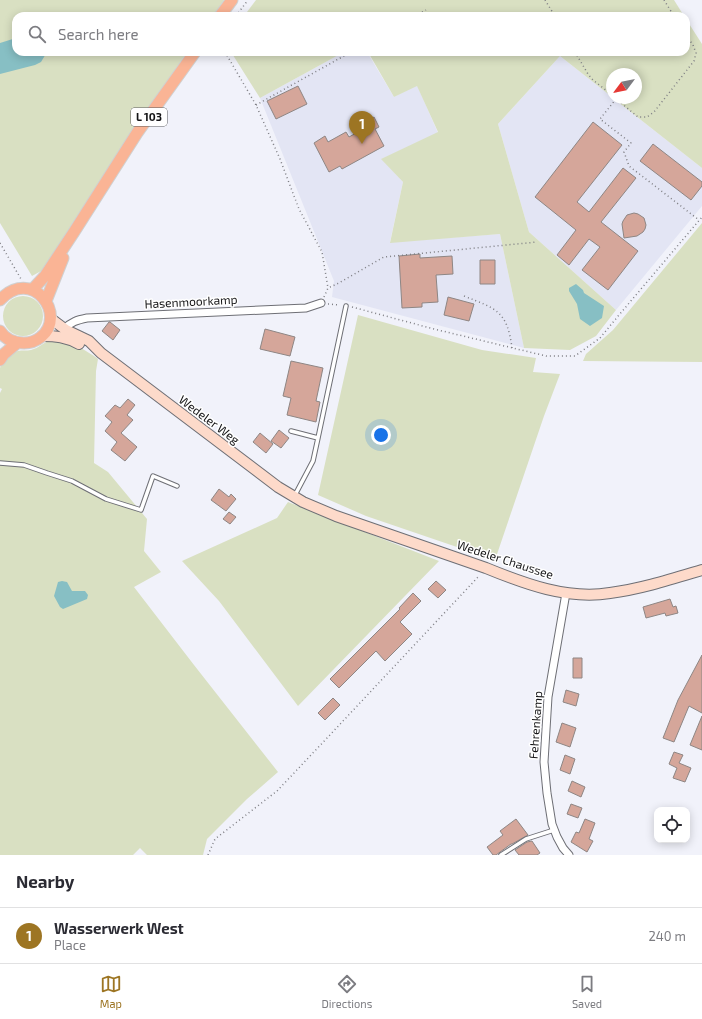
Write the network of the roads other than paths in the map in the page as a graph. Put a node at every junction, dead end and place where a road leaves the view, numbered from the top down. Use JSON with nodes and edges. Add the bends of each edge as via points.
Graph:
{"nodes":[{"id":1,"x":232,"y":0,"type":"edge"},
{"id":2,"x":223,"y":12,"type":"edge"},
{"id":3,"x":192,"y":56,"type":"edge"},
{"id":4,"x":74,"y":232,"type":"junction"},
{"id":5,"x":32,"y":290,"type":"junction"},
{"id":6,"x":0,"y":300,"type":"edge"},
{"id":7,"x":46,"y":301,"type":"junction"},
{"id":8,"x":321,"y":303,"type":"road end"},
{"id":9,"x":346,"y":306,"type":"road end"},
{"id":10,"x":50,"y":318,"type":"junction"},
{"id":11,"x":64,"y":329,"type":"junction"},
{"id":12,"x":1,"y":336,"type":"edge"},
{"id":13,"x":42,"y":336,"type":"junction"},
{"id":14,"x":17,"y":343,"type":"junction"},
{"id":15,"x":101,"y":353,"type":"junction"},
{"id":16,"x":0,"y":360,"type":"edge"},
{"id":17,"x":291,"y":431,"type":"dead end"},
{"id":18,"x":318,"y":438,"type":"junction"},
{"id":19,"x":0,"y":463,"type":"edge"},
{"id":20,"x":177,"y":486,"type":"dead end"},
{"id":21,"x":294,"y":497,"type":"junction"},
{"id":22,"x":306,"y":503,"type":"joint"},
{"id":23,"x":702,"y":570,"type":"edge"},
{"id":24,"x":566,"y":593,"type":"junction"},
{"id":25,"x":554,"y":830,"type":"junction"},
{"id":26,"x":501,"y":855,"type":"edge"},
{"id":27,"x":568,"y":855,"type":"edge"}],
"edges":[{"from":1,"to":2,"type":"main road"},
{"from":3,"to":4,"type":"main road","number":"L 103","via":[[138,133]]},
{"from":4,"to":5,"type":"main road","number":"L 103"},
{"from":4,"to":7,"type":"main road","number":"L 103"},
{"from":5,"to":6,"type":"main road","via":[[14,290]]},
{"from":5,"to":7,"type":"main road"},
{"from":7,"to":10,"type":"main road","via":[[50,309]]},
{"from":8,"to":11,"type":"street","name":"Hasenmoorkamp","via":[[306,308],[86,318],[76,320]]},
{"from":9,"to":18,"type":"lane"},
{"from":10,"to":11,"type":"main road","name":"Wedeler Weg"},
{"from":10,"to":13,"type":"main road"},
{"from":11,"to":15,"type":"main road","name":"Wedeler Weg","via":[[89,342]]},
{"from":12,"to":14,"type":"main road"},
{"from":13,"to":14,"type":"main road","via":[[35,341]]},
{"from":13,"to":15,"type":"main road","name":"Wedeler Weg","via":[[70,339]]},
{"from":14,"to":16,"type":"main road"},
{"from":15,"to":21,"type":"main road","name":"Wedeler Weg","via":[[259,474]]},
{"from":17,"to":18,"type":"lane"},
{"from":18,"to":21,"type":"lane","via":[[313,461]]},
{"from":19,"to":20,"type":"lane","via":[[24,465],[72,480],[106,498],[142,510],[153,476]]},
{"from":21,"to":22,"type":"main road","name":"Wedeler Weg"},
{"from":22,"to":24,"type":"main road","name":"Wedeler Chaussee","via":[[509,578]]},
{"from":23,"to":24,"type":"main road","name":"Wedeler Chaussee","via":[[609,594]]},
{"from":24,"to":25,"type":"street","name":"Fehrenkamp","via":[[548,697],[544,754],[547,793]]},
{"from":25,"to":26,"type":"lane","via":[[526,839]]},
{"from":25,"to":27,"type":"street","name":"Fehrenkamp"}]}
